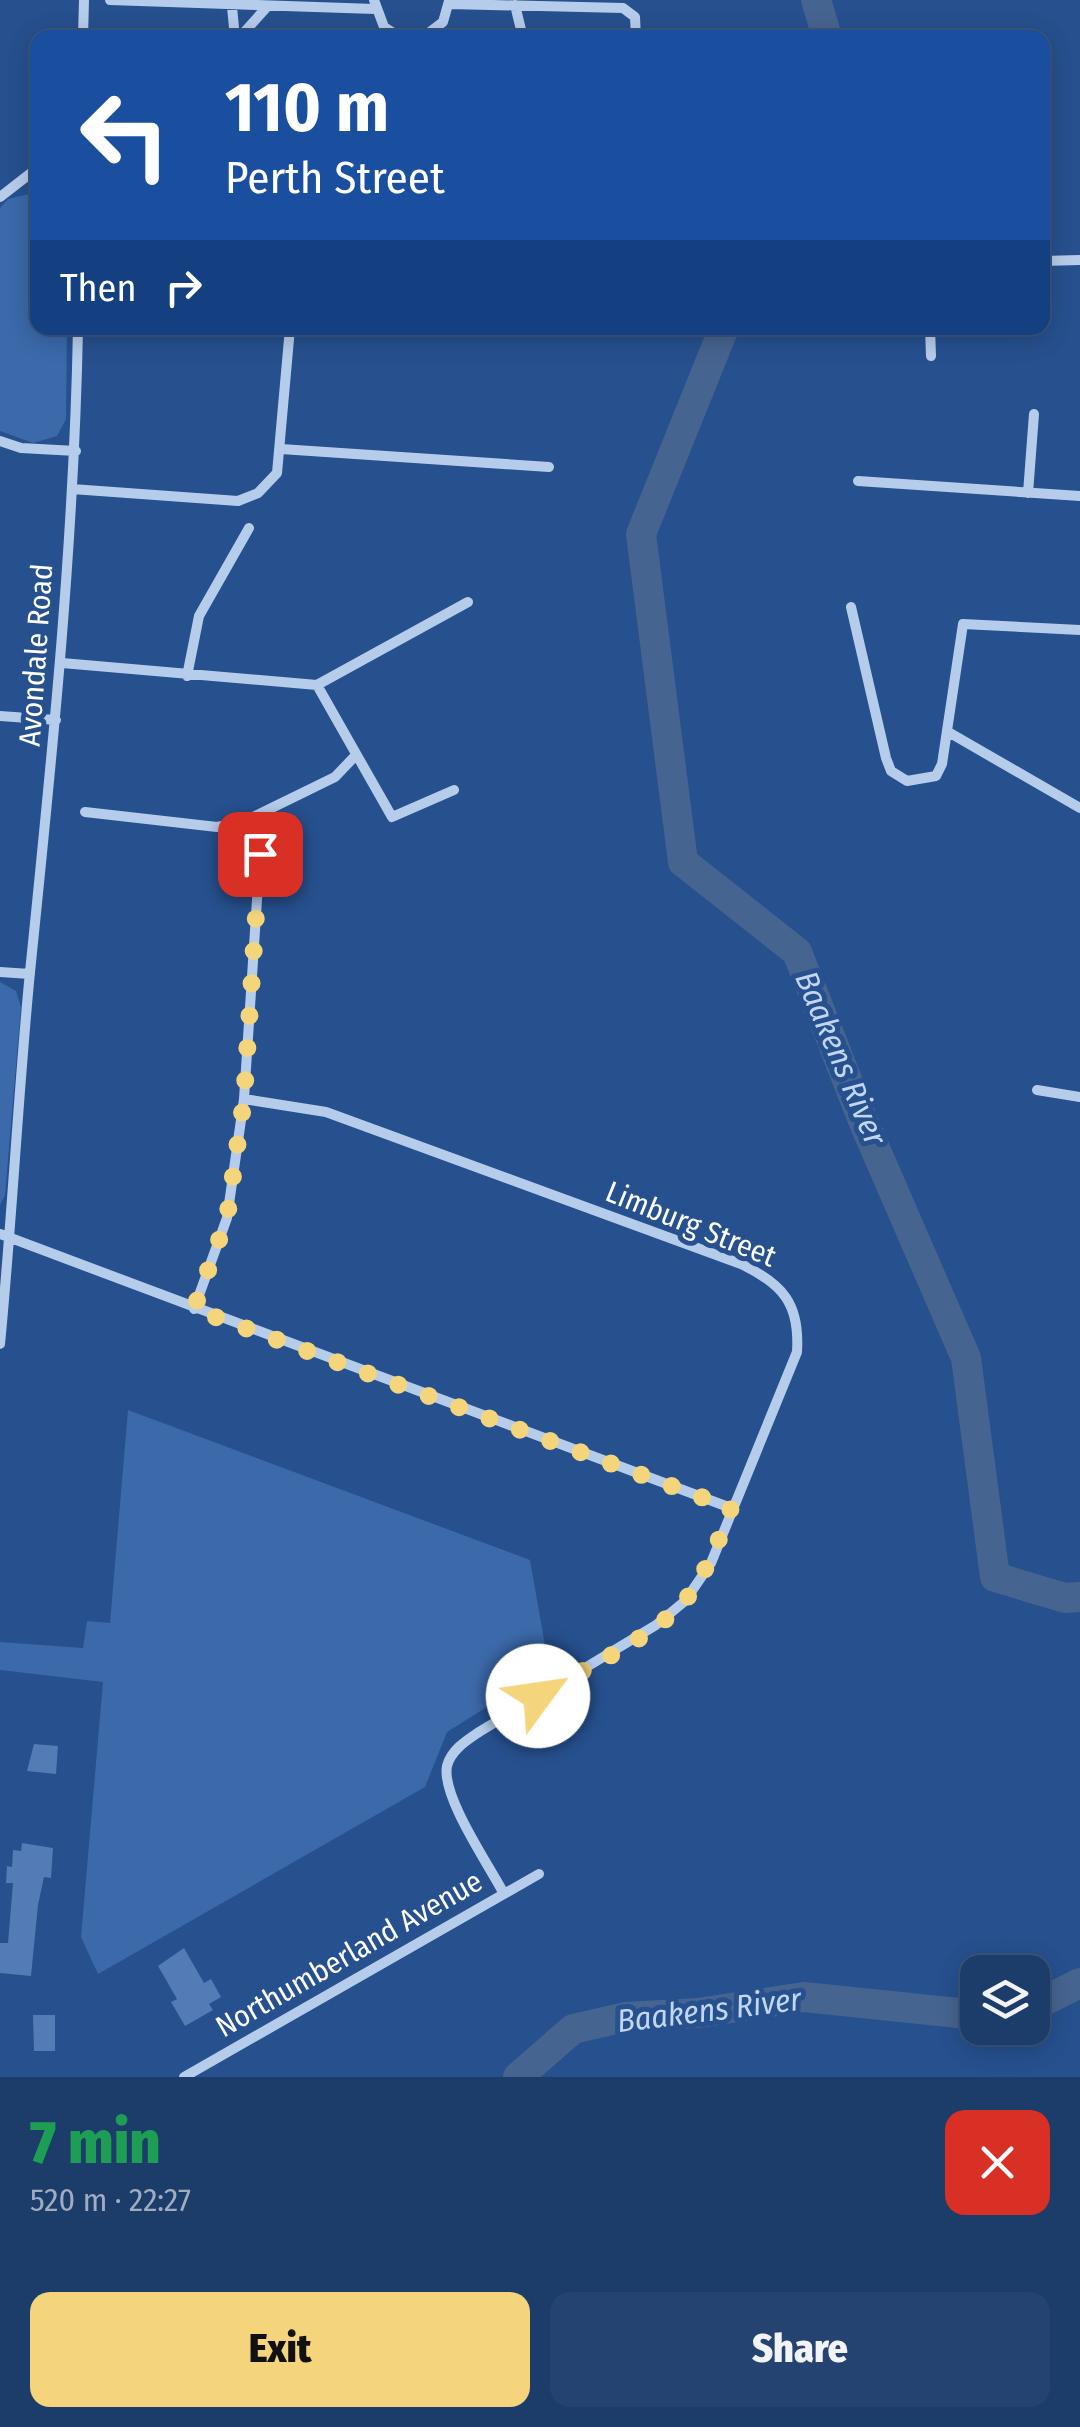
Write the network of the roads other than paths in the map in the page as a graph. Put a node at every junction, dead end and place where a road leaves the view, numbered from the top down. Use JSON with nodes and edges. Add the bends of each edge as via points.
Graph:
{"nodes":[{"id":1,"x":84,"y":0,"type":"edge"},
{"id":2,"x":110,"y":0,"type":"edge"},
{"id":3,"x":144,"y":1,"type":"edge"},
{"id":4,"x":449,"y":2,"type":"edge"},
{"id":5,"x":300,"y":4,"type":"edge"},
{"id":6,"x":375,"y":5,"type":"edge"},
{"id":7,"x":516,"y":5,"type":"junction"},
{"id":8,"x":232,"y":7,"type":"junction"},
{"id":9,"x":266,"y":8,"type":"junction"},
{"id":10,"x":83,"y":30,"type":"edge"},
{"id":11,"x":236,"y":30,"type":"edge"},
{"id":12,"x":245,"y":30,"type":"edge"},
{"id":13,"x":390,"y":30,"type":"edge"},
{"id":14,"x":432,"y":30,"type":"edge"},
{"id":15,"x":521,"y":30,"type":"edge"},
{"id":16,"x":636,"y":30,"type":"edge"},
{"id":17,"x":30,"y":174,"type":"edge"},
{"id":18,"x":0,"y":196,"type":"edge"},
{"id":19,"x":1080,"y":260,"type":"edge"},
{"id":20,"x":1050,"y":261,"type":"edge"},
{"id":21,"x":78,"y":335,"type":"edge"},
{"id":22,"x":289,"y":335,"type":"edge"},
{"id":23,"x":930,"y":335,"type":"edge"},
{"id":24,"x":931,"y":356,"type":"dead end"},
{"id":25,"x":1034,"y":414,"type":"dead end"},
{"id":26,"x":0,"y":441,"type":"edge"},
{"id":27,"x":281,"y":449,"type":"junction"},
{"id":28,"x":76,"y":451,"type":"junction"},
{"id":29,"x":549,"y":467,"type":"dead end"},
{"id":30,"x":858,"y":481,"type":"dead end"},
{"id":31,"x":72,"y":489,"type":"junction"},
{"id":32,"x":1028,"y":493,"type":"junction"},
{"id":33,"x":1080,"y":496,"type":"edge"},
{"id":34,"x":249,"y":528,"type":"dead end"},
{"id":35,"x":468,"y":602,"type":"dead end"},
{"id":36,"x":850,"y":607,"type":"dead end"},
{"id":37,"x":1080,"y":630,"type":"edge"},
{"id":38,"x":62,"y":663,"type":"junction"},
{"id":39,"x":188,"y":676,"type":"junction"},
{"id":40,"x":318,"y":685,"type":"junction"},
{"id":41,"x":0,"y":716,"type":"edge"},
{"id":42,"x":56,"y":720,"type":"junction"},
{"id":43,"x":950,"y":734,"type":"junction"},
{"id":44,"x":356,"y":755,"type":"junction"},
{"id":45,"x":454,"y":790,"type":"dead end"},
{"id":46,"x":1080,"y":808,"type":"edge"},
{"id":47,"x":85,"y":812,"type":"dead end"},
{"id":48,"x":260,"y":854,"type":"dead end"},
{"id":49,"x":0,"y":972,"type":"edge"},
{"id":50,"x":30,"y":974,"type":"junction"},
{"id":51,"x":1037,"y":1090,"type":"dead end"},
{"id":52,"x":1080,"y":1096,"type":"edge"},
{"id":53,"x":244,"y":1099,"type":"junction"},
{"id":54,"x":5,"y":1237,"type":"edge"},
{"id":55,"x":194,"y":1309,"type":"junction"},
{"id":56,"x":0,"y":1344,"type":"edge"},
{"id":57,"x":731,"y":1508,"type":"junction"},
{"id":58,"x":538,"y":1874,"type":"dead end"},
{"id":59,"x":504,"y":1894,"type":"junction"},
{"id":60,"x":184,"y":2077,"type":"edge"}],
"edges":[{"from":1,"to":10,"type":"street"},
{"from":2,"to":3,"type":"street"},
{"from":3,"to":8,"type":"street"},
{"from":4,"to":7,"type":"street"},
{"from":4,"to":14,"type":"street"},
{"from":5,"to":6,"type":"street"},
{"from":5,"to":9,"type":"street"},
{"from":6,"to":13,"type":"street"},
{"from":7,"to":15,"type":"street"},
{"from":7,"to":16,"type":"street","via":[[623,8],[636,17]]},
{"from":8,"to":9,"type":"street"},
{"from":8,"to":11,"type":"street"},
{"from":9,"to":12,"type":"street"},
{"from":17,"to":18,"type":"street"},
{"from":19,"to":20,"type":"street"},
{"from":21,"to":28,"type":"street","name":"Avondale Road"},
{"from":22,"to":27,"type":"street"},
{"from":23,"to":24,"type":"street"},
{"from":25,"to":32,"type":"street"},
{"from":26,"to":28,"type":"street"},
{"from":27,"to":29,"type":"street"},
{"from":27,"to":31,"type":"street","via":[[277,473],[258,493],[238,501]]},
{"from":28,"to":31,"type":"street","name":"Avondale Road"},
{"from":30,"to":32,"type":"street"},
{"from":31,"to":38,"type":"street","name":"Avondale Road"},
{"from":32,"to":33,"type":"street"},
{"from":34,"to":39,"type":"street","via":[[199,616]]},
{"from":35,"to":40,"type":"street"},
{"from":36,"to":43,"type":"street","via":[[891,771],[907,781],[936,776]]},
{"from":37,"to":43,"type":"street","via":[[964,624]]},
{"from":38,"to":39,"type":"street"},
{"from":38,"to":42,"type":"street","name":"Avondale Road"},
{"from":39,"to":40,"type":"street"},
{"from":40,"to":44,"type":"street"},
{"from":41,"to":42,"type":"street"},
{"from":42,"to":50,"type":"street","name":"Avondale Road"},
{"from":43,"to":46,"type":"street"},
{"from":44,"to":45,"type":"street","via":[[392,817]]},
{"from":44,"to":47,"type":"street","via":[[334,777],[243,822],[217,827]]},
{"from":48,"to":53,"type":"street"},
{"from":49,"to":50,"type":"street"},
{"from":50,"to":54,"type":"street","name":"Avondale Road"},
{"from":51,"to":52,"type":"street"},
{"from":53,"to":55,"type":"street","via":[[227,1218]]},
{"from":53,"to":57,"type":"street","name":"Limburg Street","via":[[326,1112],[773,1281],[797,1316],[797,1352]]},
{"from":54,"to":55,"type":"street"},
{"from":54,"to":56,"type":"street","name":"Avondale Road"},
{"from":55,"to":57,"type":"street"},
{"from":57,"to":59,"type":"street","name":"Limburg Street","via":[[710,1563],[671,1613],[453,1754],[449,1790]]},
{"from":58,"to":59,"type":"street","name":"Northumberland Avenue"},
{"from":59,"to":60,"type":"street","name":"Northumberland Avenue"}]}
